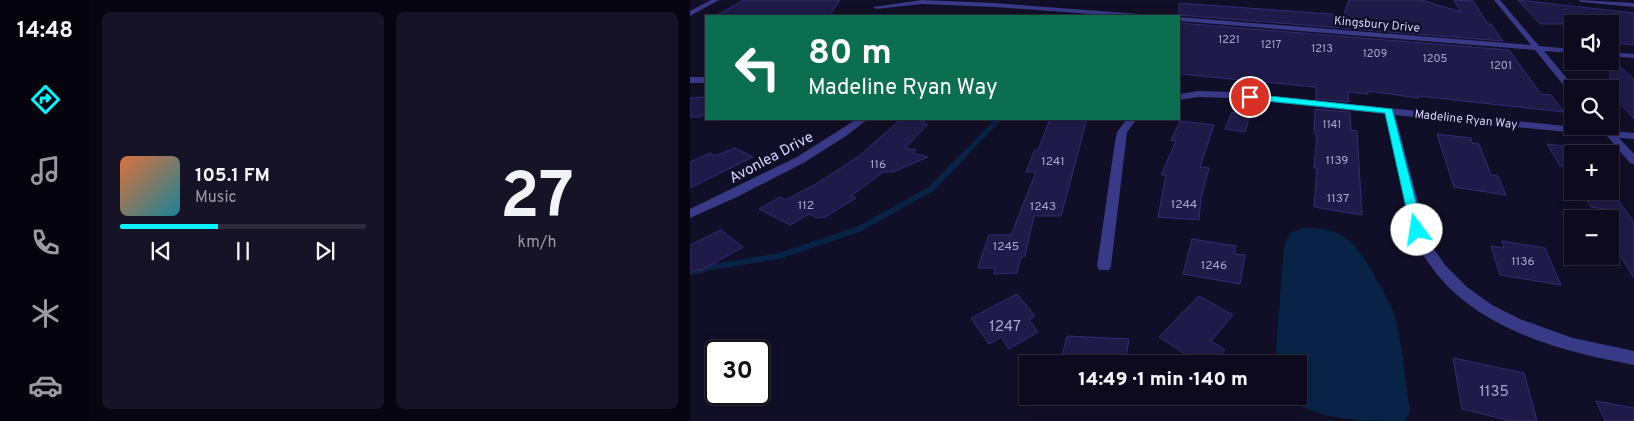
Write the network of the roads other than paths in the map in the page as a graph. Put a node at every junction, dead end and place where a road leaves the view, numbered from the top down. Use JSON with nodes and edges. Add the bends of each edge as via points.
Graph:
{"nodes":[{"id":1,"x":716,"y":0,"type":"edge"},
{"id":2,"x":1497,"y":0,"type":"edge"},
{"id":3,"x":1581,"y":0,"type":"edge"},
{"id":4,"x":997,"y":3,"type":"edge"},
{"id":5,"x":1634,"y":6,"type":"edge"},
{"id":6,"x":876,"y":7,"type":"dead end"},
{"id":7,"x":988,"y":11,"type":"dead end"},
{"id":8,"x":690,"y":14,"type":"edge"},
{"id":9,"x":1129,"y":15,"type":"edge"},
{"id":10,"x":1180,"y":19,"type":"edge"},
{"id":11,"x":1536,"y":48,"type":"junction"},
{"id":12,"x":1564,"y":50,"type":"edge"},
{"id":13,"x":1619,"y":55,"type":"edge"},
{"id":14,"x":1634,"y":56,"type":"edge"},
{"id":15,"x":690,"y":80,"type":"edge"},
{"id":16,"x":705,"y":80,"type":"edge"},
{"id":17,"x":1564,"y":81,"type":"edge"},
{"id":18,"x":1180,"y":97,"type":"edge"},
{"id":19,"x":1389,"y":111,"type":"junction"},
{"id":20,"x":861,"y":120,"type":"edge"},
{"id":21,"x":1131,"y":120,"type":"edge"},
{"id":22,"x":1564,"y":126,"type":"edge"},
{"id":23,"x":1619,"y":133,"type":"edge"},
{"id":24,"x":1611,"y":135,"type":"edge"},
{"id":25,"x":1634,"y":136,"type":"edge"},
{"id":26,"x":1634,"y":161,"type":"edge"},
{"id":27,"x":690,"y":214,"type":"edge"},
{"id":28,"x":1104,"y":266,"type":"dead end"},
{"id":29,"x":1634,"y":358,"type":"edge"}],
"edges":[{"from":1,"to":8,"type":"street"},
{"from":2,"to":11,"type":"street"},
{"from":3,"to":5,"type":"street"},
{"from":4,"to":6,"type":"street","via":[[922,2]]},
{"from":4,"to":7,"type":"street"},
{"from":4,"to":9,"type":"street"},
{"from":10,"to":11,"type":"street","name":"Kingsbury Drive"},
{"from":11,"to":12,"type":"street","name":"Kingsbury Drive"},
{"from":11,"to":17,"type":"street"},
{"from":13,"to":14,"type":"street"},
{"from":15,"to":16,"type":"street"},
{"from":18,"to":19,"type":"street","name":"Madeline Ryan Way","via":[[1231,95]]},
{"from":19,"to":22,"type":"street","name":"Madeline Ryan Way"},
{"from":19,"to":29,"type":"street","via":[[1422,243],[1445,276],[1482,306],[1536,334],[1582,348]]},
{"from":20,"to":27,"type":"street","name":"Avonlea Drive","via":[[802,159]]},
{"from":21,"to":28,"type":"street","via":[[1122,132],[1120,142]]},
{"from":23,"to":25,"type":"street","name":"Madeline Ryan Way"},
{"from":24,"to":26,"type":"street"}]}
